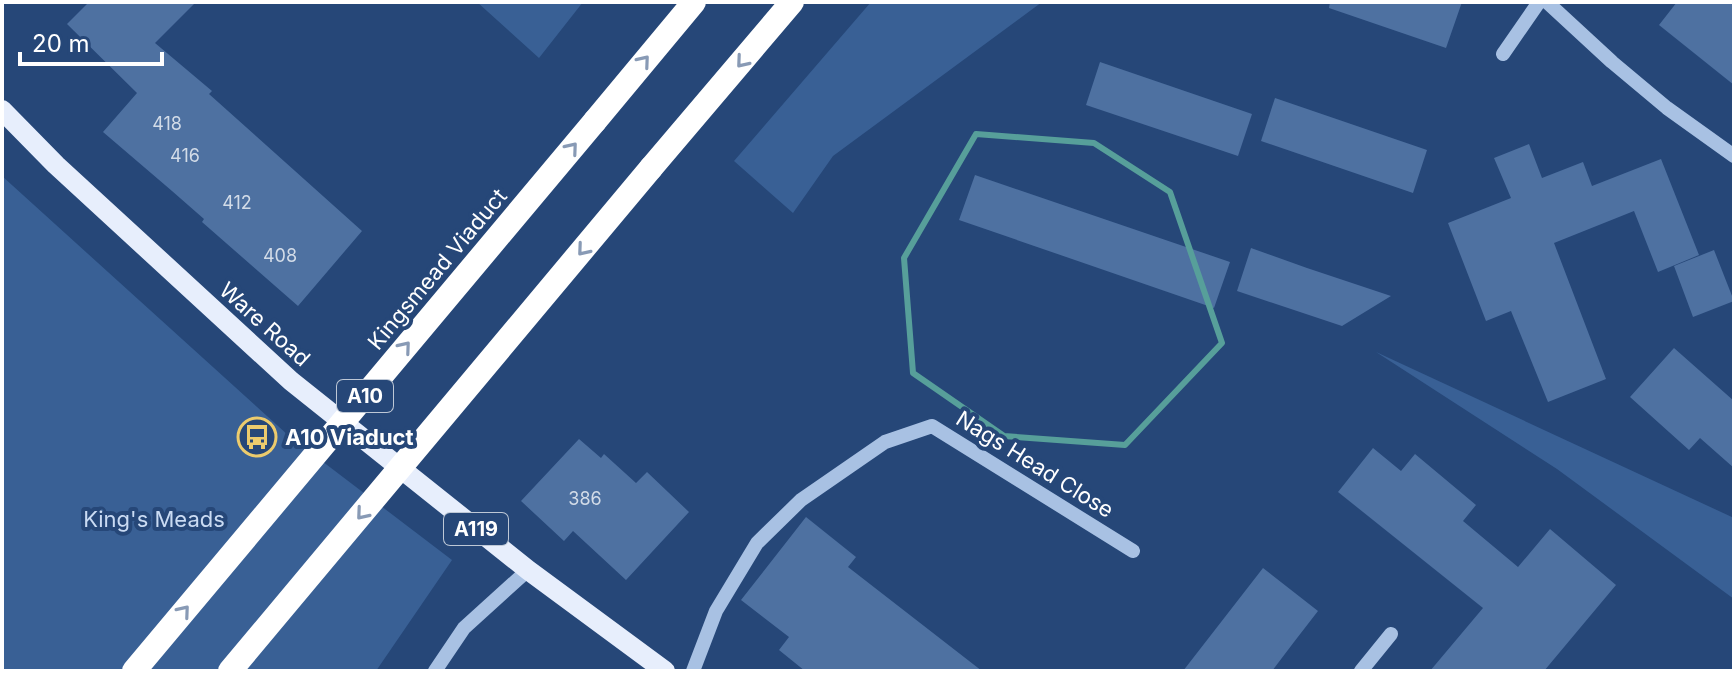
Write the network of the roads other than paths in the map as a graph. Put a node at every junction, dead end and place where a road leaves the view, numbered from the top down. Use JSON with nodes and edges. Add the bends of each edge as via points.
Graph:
{"nodes":[{"id":1,"x":694,"y":2,"type":"edge"},
{"id":2,"x":792,"y":2,"type":"edge"},
{"id":3,"x":1539,"y":2,"type":"edge"},
{"id":4,"x":1547,"y":2,"type":"edge"},
{"id":5,"x":1503,"y":54,"type":"dead end"},
{"id":6,"x":2,"y":110,"type":"edge"},
{"id":7,"x":1734,"y":156,"type":"edge"},
{"id":8,"x":1133,"y":551,"type":"dead end"},
{"id":9,"x":528,"y":570,"type":"junction"},
{"id":10,"x":1391,"y":634,"type":"dead end"},
{"id":11,"x":134,"y":671,"type":"edge"},
{"id":12,"x":230,"y":671,"type":"edge"},
{"id":13,"x":435,"y":671,"type":"edge"},
{"id":14,"x":665,"y":671,"type":"edge"},
{"id":15,"x":693,"y":671,"type":"edge"},
{"id":16,"x":1361,"y":671,"type":"edge"}],
"edges":[{"from":11,"to":1,"type":"highway","name":"Kingsmead Viaduct","number":"A10","one_way":true,"bridge":true},
{"from":2,"to":12,"type":"highway","one_way":true,"bridge":true},
{"from":3,"to":5,"type":"street"},
{"from":4,"to":7,"type":"street","via":[[1667,108]]},
{"from":6,"to":9,"type":"main road","name":"Ware Road","number":"A119","via":[[291,381]]},
{"from":8,"to":15,"type":"street","name":"Nags Head Close","via":[[932,426],[885,442],[801,500],[757,543],[716,611]]},
{"from":9,"to":13,"type":"street","via":[[464,628]]},
{"from":9,"to":14,"type":"main road","name":"Ware Road","number":"A119"},
{"from":10,"to":16,"type":"street"}]}
